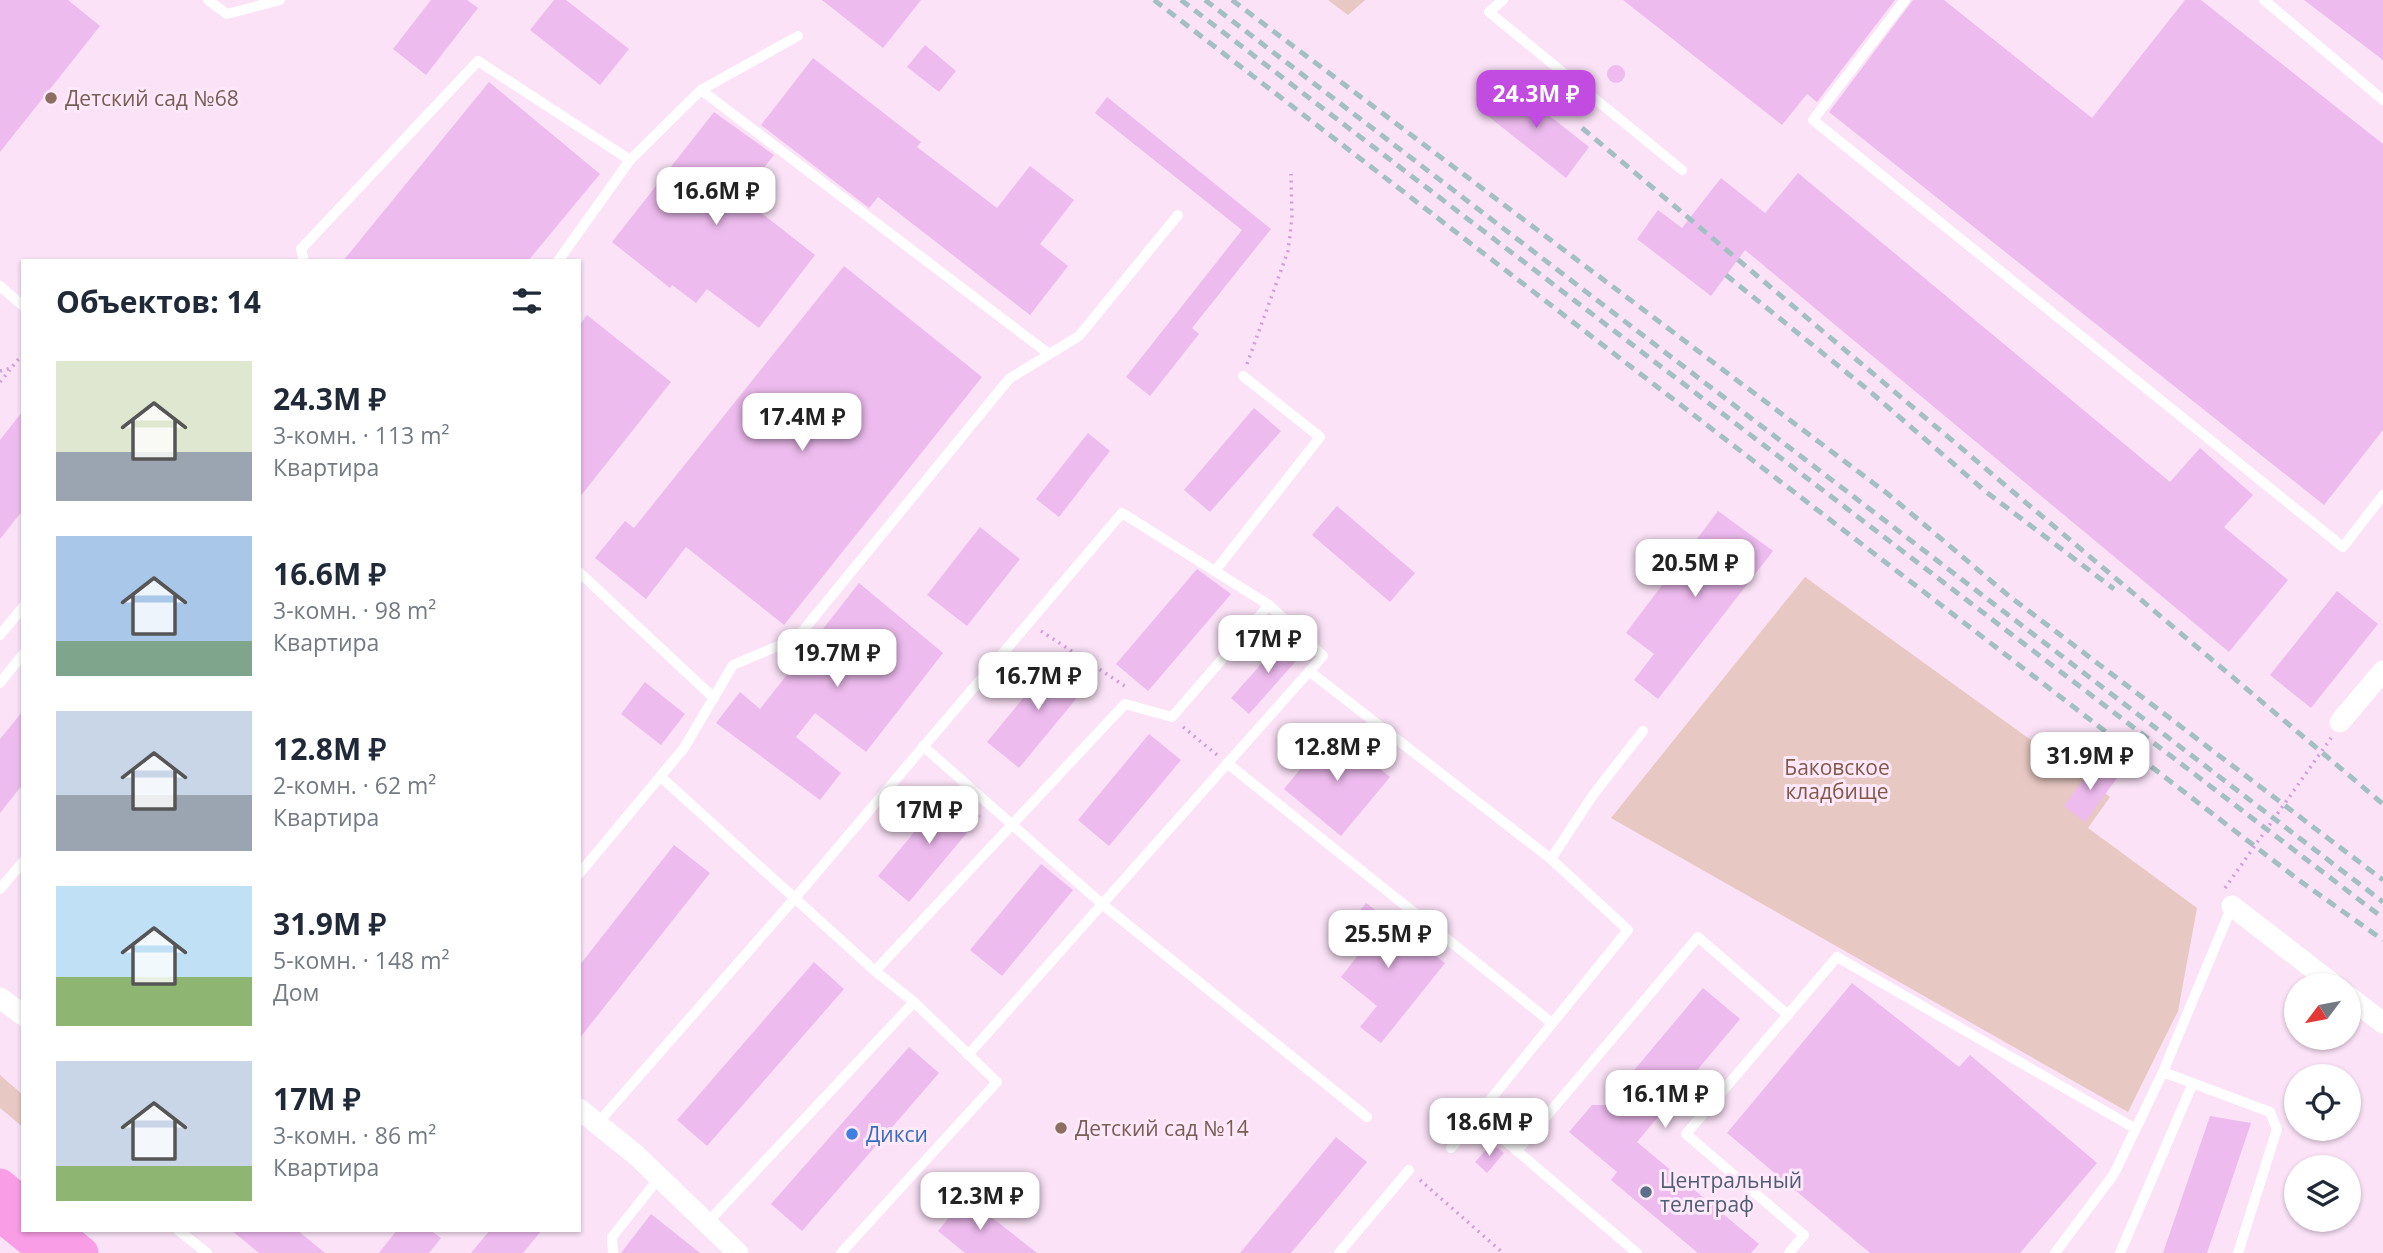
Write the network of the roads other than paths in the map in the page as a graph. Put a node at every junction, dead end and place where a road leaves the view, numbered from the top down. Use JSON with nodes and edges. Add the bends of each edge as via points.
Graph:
{"nodes":[{"id":1,"x":208,"y":0,"type":"edge"},
{"id":2,"x":280,"y":0,"type":"edge"},
{"id":3,"x":1503,"y":0,"type":"edge"},
{"id":4,"x":1905,"y":0,"type":"edge"},
{"id":5,"x":2264,"y":0,"type":"edge"},
{"id":6,"x":798,"y":36,"type":"dead end"},
{"id":7,"x":701,"y":90,"type":"junction"},
{"id":8,"x":2383,"y":100,"type":"edge"},
{"id":9,"x":630,"y":160,"type":"junction"},
{"id":10,"x":1682,"y":170,"type":"dead end"},
{"id":11,"x":1178,"y":215,"type":"dead end"},
{"id":12,"x":304,"y":259,"type":"edge"},
{"id":13,"x":559,"y":259,"type":"edge"},
{"id":14,"x":0,"y":286,"type":"edge"},
{"id":15,"x":21,"y":304,"type":"edge"},
{"id":16,"x":1049,"y":355,"type":"junction"},
{"id":17,"x":1243,"y":376,"type":"road end"},
{"id":18,"x":2383,"y":495,"type":"edge"},
{"id":19,"x":1215,"y":571,"type":"junction"},
{"id":20,"x":581,"y":574,"type":"edge"},
{"id":21,"x":1269,"y":605,"type":"junction"},
{"id":22,"x":21,"y":609,"type":"edge"},
{"id":23,"x":0,"y":635,"type":"edge"},
{"id":24,"x":21,"y":657,"type":"edge"},
{"id":25,"x":1309,"y":671,"type":"junction"},
{"id":26,"x":2383,"y":671,"type":"edge"},
{"id":27,"x":0,"y":683,"type":"edge"},
{"id":28,"x":714,"y":698,"type":"junction"},
{"id":29,"x":2340,"y":722,"type":"road end"},
{"id":30,"x":1643,"y":731,"type":"dead end"},
{"id":31,"x":923,"y":746,"type":"junction"},
{"id":32,"x":1227,"y":763,"type":"junction"},
{"id":33,"x":662,"y":778,"type":"junction"},
{"id":34,"x":1012,"y":825,"type":"junction"},
{"id":35,"x":1551,"y":859,"type":"junction"},
{"id":36,"x":21,"y":864,"type":"edge"},
{"id":37,"x":581,"y":872,"type":"edge"},
{"id":38,"x":0,"y":889,"type":"edge"},
{"id":39,"x":794,"y":898,"type":"junction"},
{"id":40,"x":1102,"y":904,"type":"junction"},
{"id":41,"x":2232,"y":906,"type":"joint"},
{"id":42,"x":874,"y":971,"type":"junction"},
{"id":43,"x":2319,"y":973,"type":"edge"},
{"id":44,"x":0,"y":998,"type":"edge"},
{"id":45,"x":914,"y":1002,"type":"junction"},
{"id":46,"x":2361,"y":1006,"type":"edge"},
{"id":47,"x":21,"y":1014,"type":"edge"},
{"id":48,"x":1788,"y":1014,"type":"junction"},
{"id":49,"x":1552,"y":1023,"type":"junction"},
{"id":50,"x":2383,"y":1023,"type":"edge"},
{"id":51,"x":968,"y":1055,"type":"junction"},
{"id":52,"x":2164,"y":1072,"type":"junction"},
{"id":53,"x":2193,"y":1083,"type":"junction"},
{"id":54,"x":581,"y":1111,"type":"edge"},
{"id":55,"x":1367,"y":1116,"type":"dead end"},
{"id":56,"x":1476,"y":1116,"type":"junction"},
{"id":57,"x":597,"y":1124,"type":"junction"},
{"id":58,"x":2136,"y":1129,"type":"junction"},
{"id":59,"x":1451,"y":1148,"type":"dead end"},
{"id":60,"x":1517,"y":1151,"type":"junction"},
{"id":61,"x":1409,"y":1170,"type":"road end"},
{"id":62,"x":659,"y":1178,"type":"junction"},
{"id":63,"x":0,"y":1185,"type":"edge"},
{"id":64,"x":21,"y":1202,"type":"edge"},
{"id":65,"x":0,"y":1215,"type":"edge"},
{"id":66,"x":707,"y":1223,"type":"junction"},
{"id":67,"x":21,"y":1232,"type":"edge"},
{"id":68,"x":21,"y":1232,"type":"edge"},
{"id":69,"x":56,"y":1232,"type":"edge"},
{"id":70,"x":181,"y":1232,"type":"edge"},
{"id":71,"x":47,"y":1253,"type":"edge"},
{"id":72,"x":82,"y":1253,"type":"edge"},
{"id":73,"x":207,"y":1253,"type":"edge"},
{"id":74,"x":613,"y":1253,"type":"edge"},
{"id":75,"x":738,"y":1253,"type":"edge"},
{"id":76,"x":841,"y":1253,"type":"edge"},
{"id":77,"x":1339,"y":1253,"type":"edge"},
{"id":78,"x":1637,"y":1253,"type":"edge"},
{"id":79,"x":1789,"y":1253,"type":"edge"},
{"id":80,"x":2055,"y":1253,"type":"edge"},
{"id":81,"x":2120,"y":1253,"type":"edge"},
{"id":82,"x":2238,"y":1253,"type":"edge"}],
"edges":[{"from":1,"to":2,"type":"lane","via":[[227,14]]},
{"from":3,"to":10,"type":"lane","via":[[1489,12]]},
{"from":4,"to":18,"type":"lane","via":[[1813,120],[2343,547]]},
{"from":5,"to":8,"type":"lane"},
{"from":6,"to":7,"type":"lane"},
{"from":7,"to":9,"type":"lane"},
{"from":7,"to":16,"type":"lane"},
{"from":9,"to":12,"type":"lane","via":[[478,61],[302,248]]},
{"from":9,"to":13,"type":"lane"},
{"from":11,"to":16,"type":"lane","via":[[1079,336]]},
{"from":14,"to":15,"type":"lane"},
{"from":16,"to":28,"type":"lane","via":[[1009,379],[797,638],[733,665]]},
{"from":17,"to":19,"type":"lane","via":[[1320,437]]},
{"from":19,"to":21,"type":"lane"},
{"from":19,"to":31,"type":"lane","via":[[1122,513]]},
{"from":20,"to":28,"type":"lane"},
{"from":21,"to":25,"type":"lane","via":[[1323,656]]},
{"from":21,"to":34,"type":"lane","via":[[1172,717],[1125,704]]},
{"from":22,"to":23,"type":"lane"},
{"from":24,"to":27,"type":"lane"},
{"from":25,"to":32,"type":"lane"},
{"from":25,"to":35,"type":"lane"},
{"from":26,"to":29,"type":"street"},
{"from":28,"to":33,"type":"lane"},
{"from":30,"to":35,"type":"lane"},
{"from":31,"to":34,"type":"lane"},
{"from":31,"to":39,"type":"lane"},
{"from":32,"to":40,"type":"lane"},
{"from":32,"to":49,"type":"lane"},
{"from":33,"to":37,"type":"lane"},
{"from":33,"to":39,"type":"lane"},
{"from":34,"to":40,"type":"lane"},
{"from":34,"to":42,"type":"lane"},
{"from":35,"to":49,"type":"lane","via":[[1628,930]]},
{"from":36,"to":38,"type":"lane"},
{"from":39,"to":42,"type":"lane"},
{"from":39,"to":57,"type":"lane"},
{"from":40,"to":51,"type":"lane"},
{"from":40,"to":55,"type":"lane"},
{"from":41,"to":43,"type":"street"},
{"from":41,"to":52,"type":"lane"},
{"from":42,"to":45,"type":"lane"},
{"from":44,"to":47,"type":"street"},
{"from":45,"to":51,"type":"lane"},
{"from":45,"to":66,"type":"lane"},
{"from":46,"to":50,"type":"street"},
{"from":48,"to":58,"type":"lane","via":[[1837,957]]},
{"from":48,"to":60,"type":"lane","via":[[1698,937]]},
{"from":48,"to":79,"type":"lane","via":[[1686,1134],[1804,1235]]},
{"from":49,"to":56,"type":"lane"},
{"from":51,"to":76,"type":"lane","via":[[997,1082]]},
{"from":52,"to":53,"type":"lane"},
{"from":52,"to":58,"type":"lane"},
{"from":53,"to":81,"type":"lane"},
{"from":53,"to":82,"type":"lane","via":[[2270,1112],[2277,1129]]},
{"from":54,"to":57,"type":"street"},
{"from":56,"to":59,"type":"lane"},
{"from":56,"to":60,"type":"lane"},
{"from":57,"to":62,"type":"street"},
{"from":58,"to":80,"type":"lane","via":[[2114,1174]]},
{"from":60,"to":78,"type":"lane"},
{"from":61,"to":77,"type":"lane"},
{"from":62,"to":66,"type":"street"},
{"from":62,"to":74,"type":"lane","via":[[612,1237]]},
{"from":63,"to":64,"type":"main road"},
{"from":65,"to":67,"type":"main road"},
{"from":66,"to":75,"type":"street"},
{"from":68,"to":71,"type":"main road"},
{"from":69,"to":72,"type":"main road"},
{"from":70,"to":73,"type":"lane"}]}
